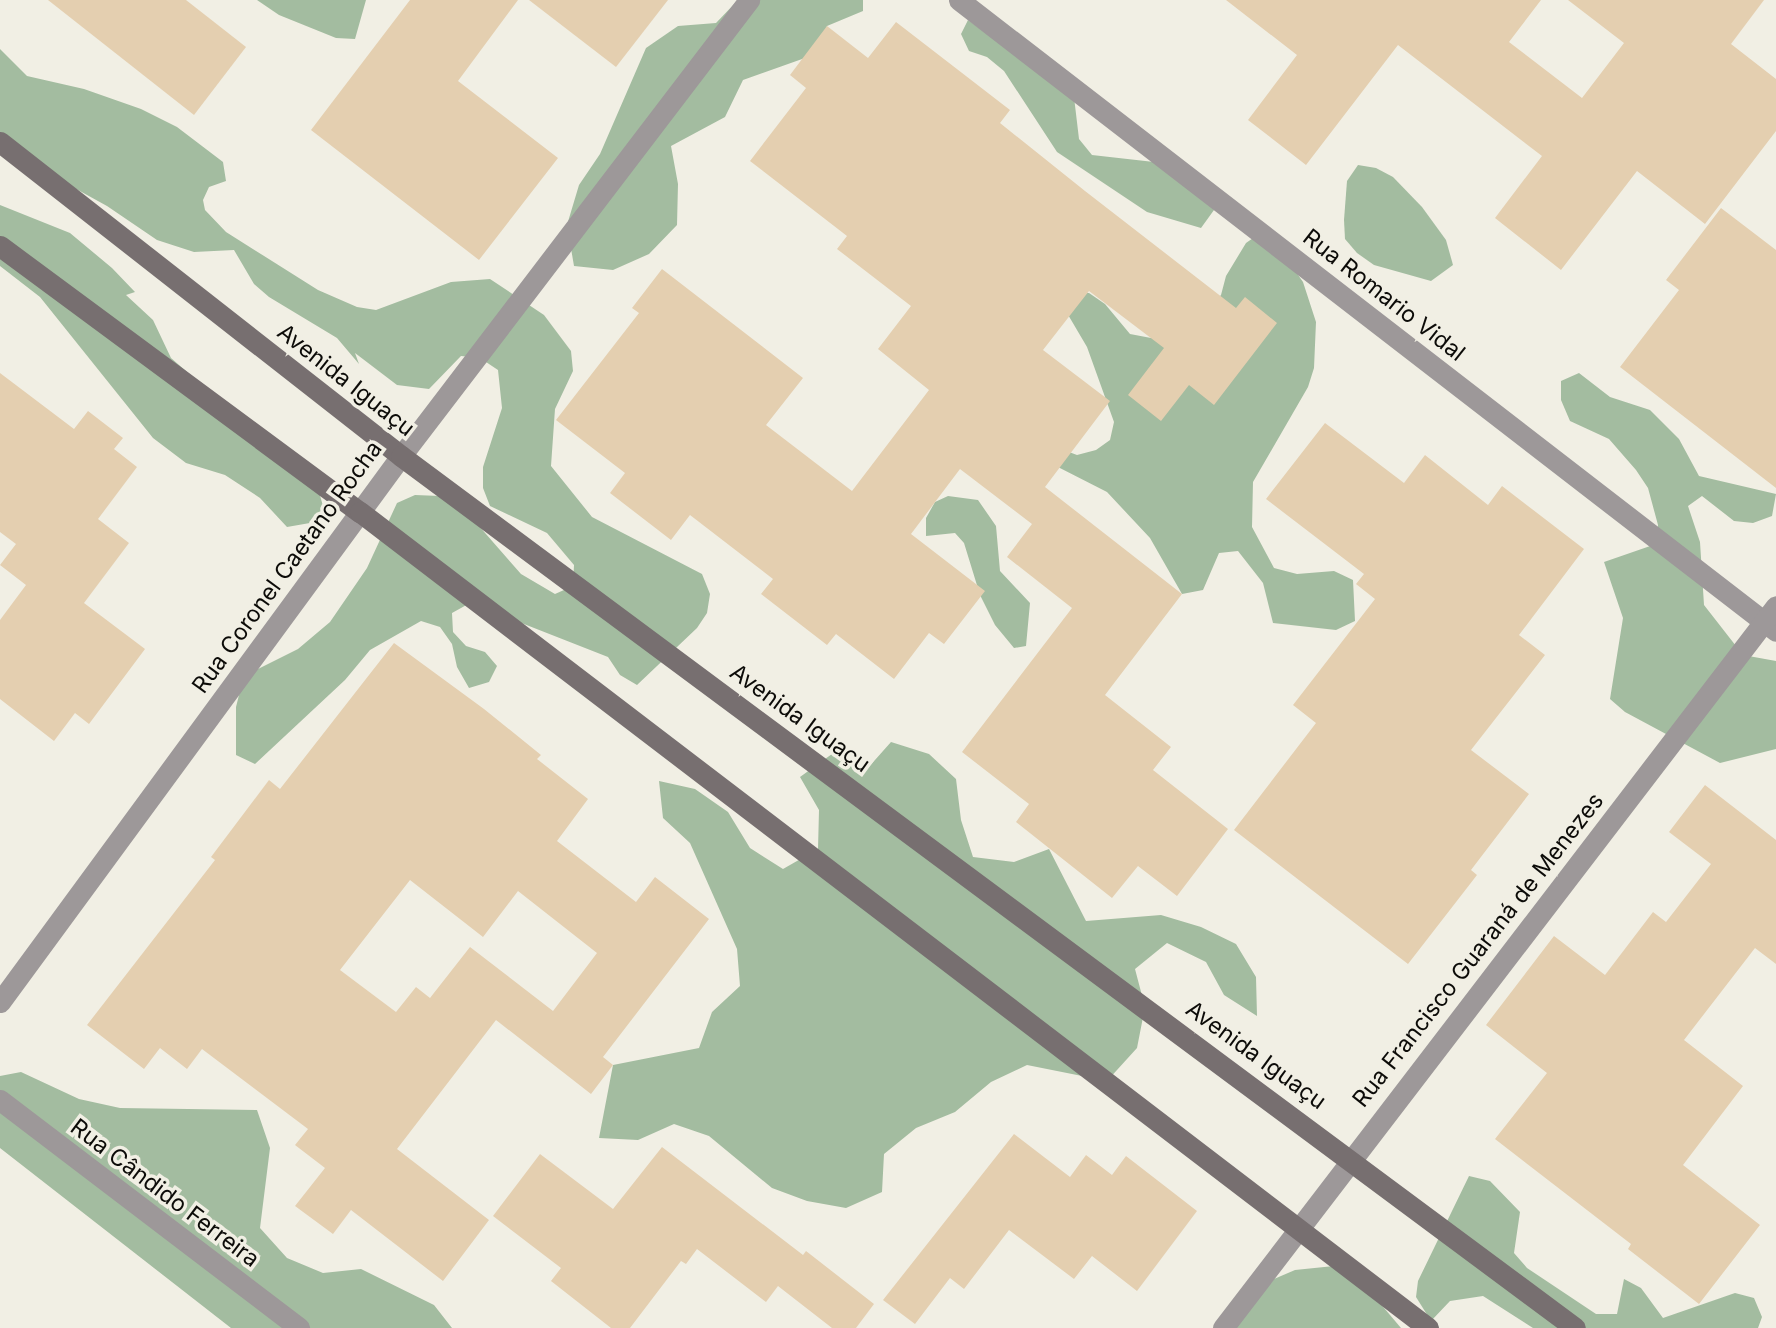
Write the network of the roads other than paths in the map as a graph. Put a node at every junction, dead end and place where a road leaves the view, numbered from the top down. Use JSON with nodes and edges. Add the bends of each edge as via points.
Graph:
{"nodes":[{"id":1,"x":749,"y":0,"type":"edge"},
{"id":2,"x":960,"y":0,"type":"edge"},
{"id":3,"x":0,"y":142,"type":"edge"},
{"id":4,"x":0,"y":246,"type":"edge"},
{"id":5,"x":401,"y":456,"type":"junction"},
{"id":6,"x":360,"y":512,"type":"junction"},
{"id":7,"x":1772,"y":620,"type":"edge"},
{"id":8,"x":0,"y":1002,"type":"edge"},
{"id":9,"x":0,"y":1100,"type":"edge"},
{"id":10,"x":1351,"y":1158,"type":"junction"},
{"id":11,"x":1297,"y":1229,"type":"junction"},
{"id":12,"x":299,"y":1328,"type":"edge"},
{"id":13,"x":1223,"y":1328,"type":"edge"},
{"id":14,"x":1428,"y":1328,"type":"edge"},
{"id":15,"x":1575,"y":1328,"type":"edge"}],
"edges":[{"from":1,"to":5,"type":"street","name":"Rua Coronel Caetano Rocha"},
{"from":2,"to":7,"type":"street","name":"Rua Romario Vidal"},
{"from":3,"to":5,"type":"street","name":"Avenida Iguaçu"},
{"from":4,"to":6,"type":"street"},
{"from":5,"to":6,"type":"street","name":"Rua Coronel Caetano Rocha"},
{"from":5,"to":10,"type":"street","name":"Avenida Iguaçu"},
{"from":6,"to":8,"type":"street","name":"Rua Coronel Caetano Rocha"},
{"from":6,"to":11,"type":"street"},
{"from":7,"to":10,"type":"street","name":"Rua Francisco Guaraná de Menezes"},
{"from":9,"to":12,"type":"street","name":"Rua Cândido Ferreira"},
{"from":10,"to":11,"type":"street","name":"Rua Francisco Guaraná de Menezes"},
{"from":10,"to":15,"type":"street","name":"Avenida Iguaçu"},
{"from":11,"to":13,"type":"street","name":"Rua Francisco Guaraná de Menezes"},
{"from":11,"to":14,"type":"street"}]}
